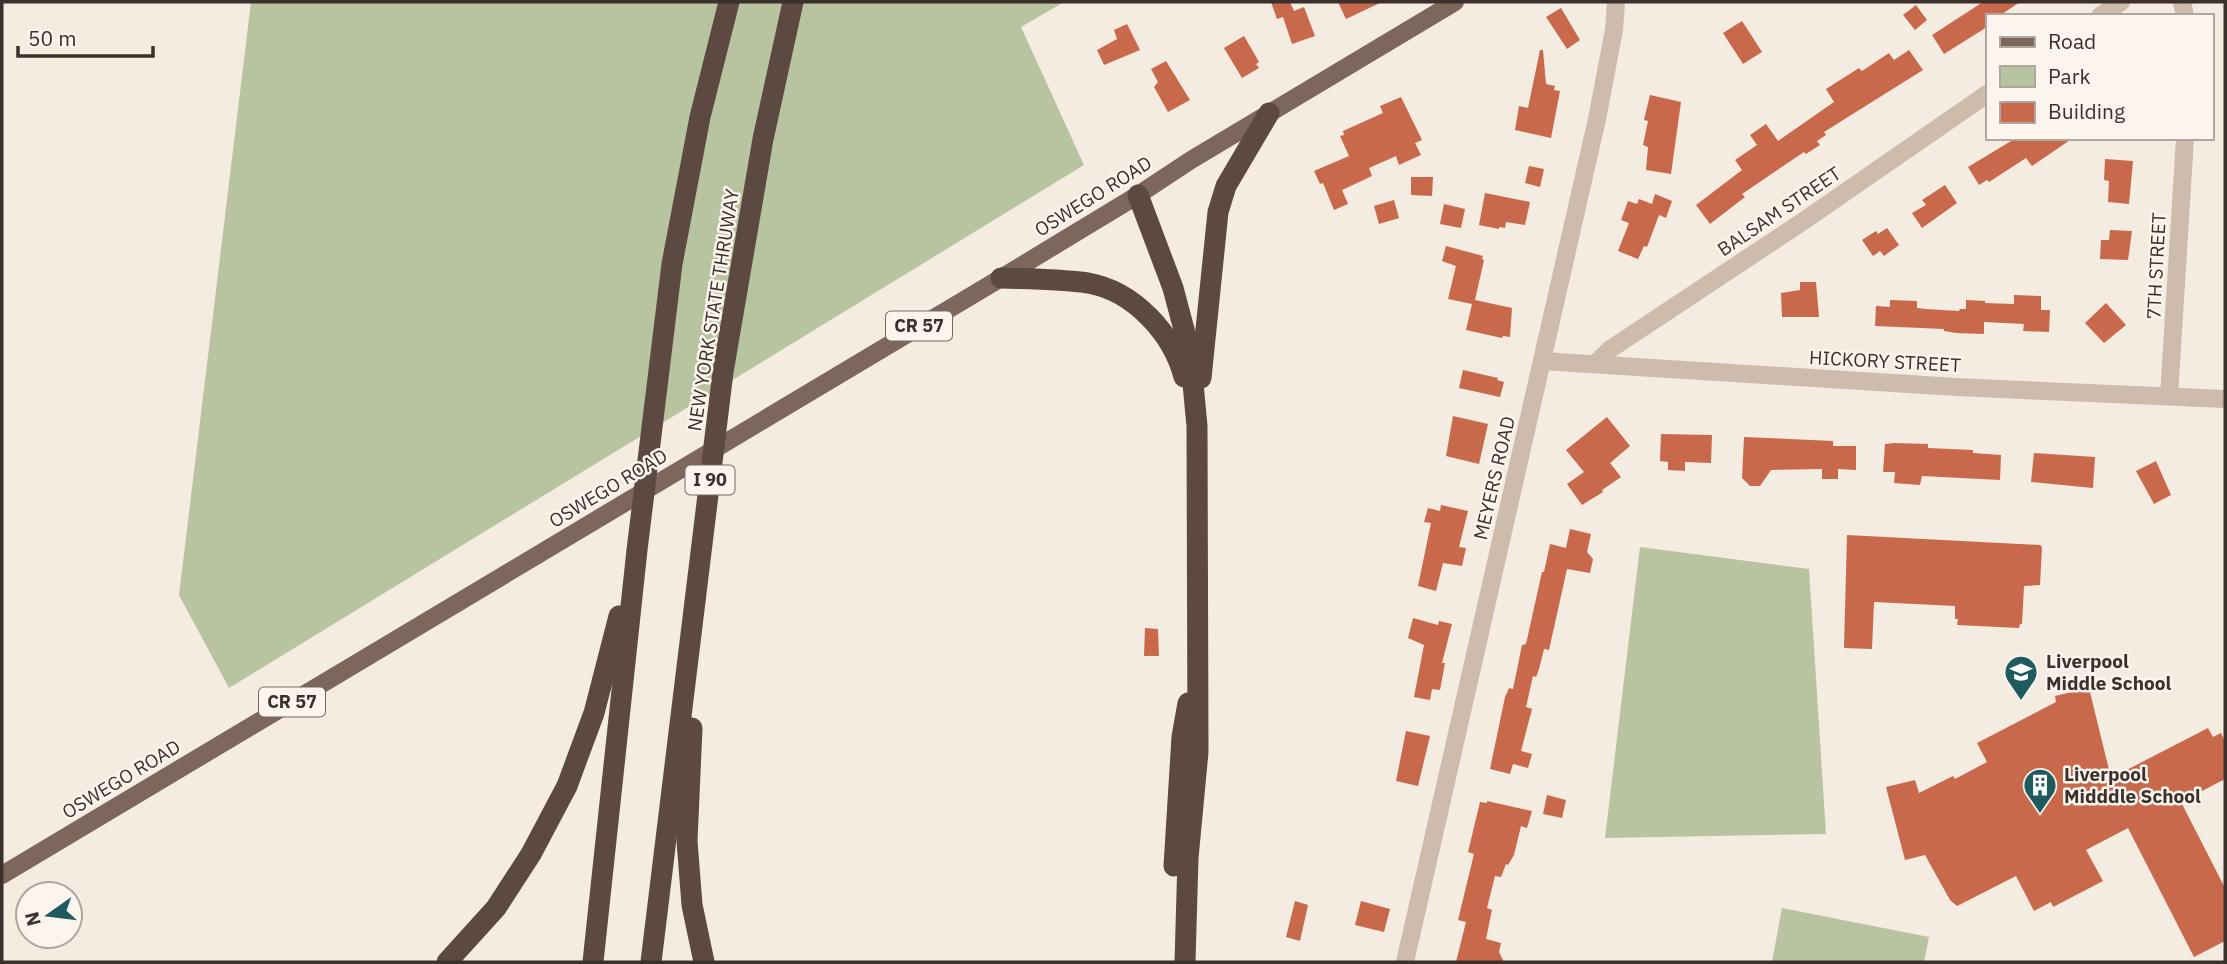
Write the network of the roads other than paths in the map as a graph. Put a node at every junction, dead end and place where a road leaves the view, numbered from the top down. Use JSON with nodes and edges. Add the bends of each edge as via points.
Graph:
{"nodes":[{"id":1,"x":729,"y":2,"type":"edge"},
{"id":2,"x":793,"y":2,"type":"edge"},
{"id":3,"x":1455,"y":2,"type":"edge"},
{"id":4,"x":1616,"y":2,"type":"edge"},
{"id":5,"x":2121,"y":2,"type":"edge"},
{"id":6,"x":2102,"y":14,"type":"edge"},
{"id":7,"x":1986,"y":94,"type":"edge"},
{"id":8,"x":1269,"y":113,"type":"junction"},
{"id":9,"x":2185,"y":140,"type":"edge"},
{"id":10,"x":1138,"y":195,"type":"junction"},
{"id":11,"x":1001,"y":278,"type":"junction"},
{"id":12,"x":1542,"y":361,"type":"junction"},
{"id":13,"x":1595,"y":364,"type":"junction"},
{"id":14,"x":2169,"y":396,"type":"junction"},
{"id":15,"x":2225,"y":399,"type":"edge"},
{"id":16,"x":1196,"y":426,"type":"junction"},
{"id":17,"x":637,"y":550,"type":"junction"},
{"id":18,"x":691,"y":630,"type":"junction"},
{"id":19,"x":1198,"y":635,"type":"junction"},
{"id":20,"x":2,"y":875,"type":"edge"},
{"id":21,"x":447,"y":962,"type":"edge"},
{"id":22,"x":593,"y":962,"type":"edge"},
{"id":23,"x":651,"y":962,"type":"edge"},
{"id":24,"x":704,"y":962,"type":"edge"},
{"id":25,"x":1170,"y":962,"type":"edge"},
{"id":26,"x":1185,"y":962,"type":"edge"},
{"id":27,"x":1405,"y":962,"type":"edge"}],
"edges":[{"from":1,"to":17,"type":"highway","via":[[700,117],[672,264]]},
{"from":2,"to":18,"type":"highway","name":"NEW YORK STATE THRUWAY","number":"I 90","via":[[763,139],[723,372]]},
{"from":3,"to":8,"type":"main road","number":"CR 57"},
{"from":4,"to":12,"type":"street","name":"MEYERS ROAD","via":[[1597,119]]},
{"from":5,"to":6,"type":"street"},
{"from":7,"to":13,"type":"street","name":"BALSAM STREET","via":[[1609,350]]},
{"from":8,"to":10,"type":"main road","name":"OSWEGO ROAD","number":"CR 57"},
{"from":8,"to":16,"type":"highway","via":[[1226,186],[1219,212]]},
{"from":9,"to":14,"type":"street","name":"7TH STREET"},
{"from":10,"to":11,"type":"main road","name":"OSWEGO ROAD","number":"CR 57"},
{"from":10,"to":16,"type":"highway","via":[[1173,288],[1189,352]]},
{"from":11,"to":16,"type":"highway","via":[[1090,284],[1123,297],[1154,322],[1176,353]]},
{"from":11,"to":20,"type":"main road","name":"OSWEGO ROAD","number":"CR 57"},
{"from":12,"to":13,"type":"street","name":"HICKORY STREET"},
{"from":12,"to":27,"type":"street","name":"MEYERS ROAD"},
{"from":13,"to":14,"type":"street","name":"HICKORY STREET"},
{"from":14,"to":15,"type":"street","name":"HICKORY STREET"},
{"from":16,"to":19,"type":"highway"},
{"from":17,"to":21,"type":"highway","via":[[594,713],[568,786],[496,908]]},
{"from":17,"to":22,"type":"highway"},
{"from":18,"to":23,"type":"highway","name":"NEW YORK STATE THRUWAY","number":"I 90"},
{"from":18,"to":24,"type":"highway","via":[[695,671],[687,841],[692,905]]},
{"from":19,"to":25,"type":"highway","via":[[1182,737]]},
{"from":19,"to":26,"type":"highway","via":[[1198,752]]}]}
